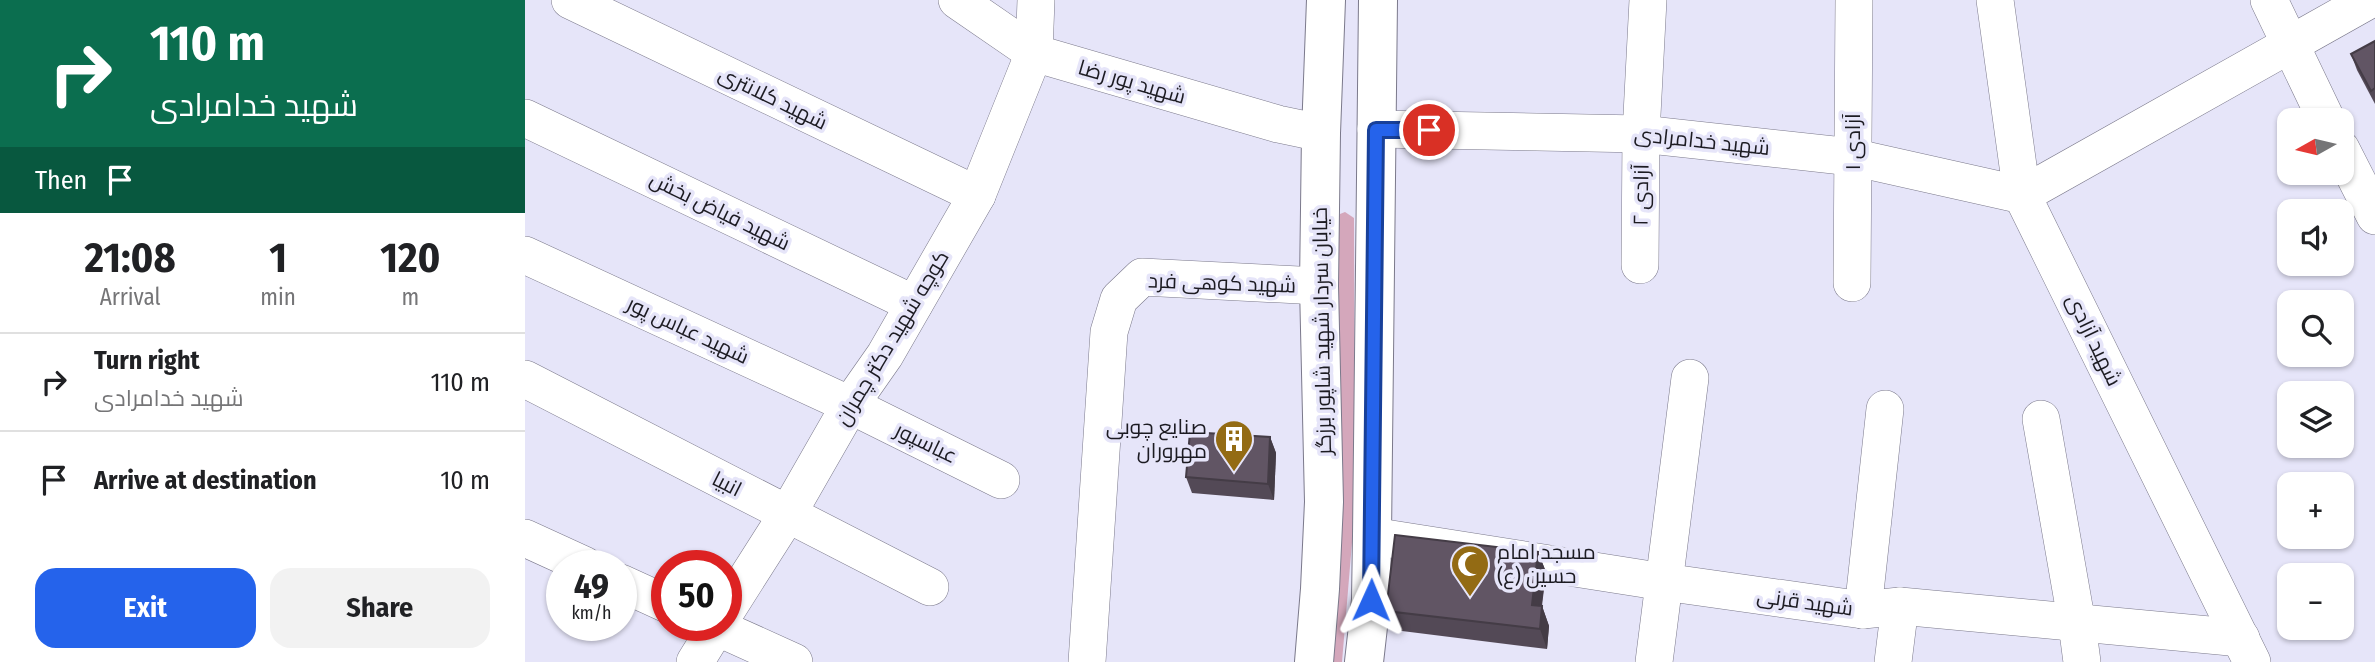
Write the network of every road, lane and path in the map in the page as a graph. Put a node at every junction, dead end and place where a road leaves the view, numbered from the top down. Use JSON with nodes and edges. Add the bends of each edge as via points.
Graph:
{"nodes":[{"id":1,"x":570,"y":0,"type":"edge"},
{"id":2,"x":957,"y":0,"type":"edge"},
{"id":3,"x":1036,"y":0,"type":"edge"},
{"id":4,"x":1326,"y":0,"type":"edge"},
{"id":5,"x":1378,"y":0,"type":"edge"},
{"id":6,"x":1647,"y":0,"type":"edge"},
{"id":7,"x":1854,"y":0,"type":"edge"},
{"id":8,"x":1995,"y":0,"type":"edge"},
{"id":9,"x":2269,"y":0,"type":"edge"},
{"id":10,"x":2369,"y":0,"type":"edge"},
{"id":11,"x":2289,"y":44,"type":"junction"},
{"id":12,"x":1034,"y":54,"type":"junction"},
{"id":13,"x":2321,"y":108,"type":"edge"},
{"id":14,"x":525,"y":118,"type":"edge"},
{"id":15,"x":1376,"y":130,"type":"junction"},
{"id":16,"x":1321,"y":133,"type":"junction"},
{"id":17,"x":1641,"y":134,"type":"junction"},
{"id":18,"x":1852,"y":157,"type":"junction"},
{"id":19,"x":2354,"y":175,"type":"edge"},
{"id":20,"x":977,"y":195,"type":"junction"},
{"id":21,"x":2022,"y":195,"type":"junction"},
{"id":22,"x":2375,"y":216,"type":"edge"},
{"id":23,"x":525,"y":255,"type":"edge"},
{"id":24,"x":1640,"y":265,"type":"dead end"},
{"id":25,"x":1852,"y":283,"type":"dead end"},
{"id":26,"x":1319,"y":286,"type":"junction"},
{"id":27,"x":914,"y":304,"type":"junction"},
{"id":28,"x":1690,"y":378,"type":"dead end"},
{"id":29,"x":525,"y":379,"type":"edge"},
{"id":30,"x":851,"y":405,"type":"junction"},
{"id":31,"x":1885,"y":409,"type":"dead end"},
{"id":32,"x":2041,"y":419,"type":"dead end"},
{"id":33,"x":1002,"y":480,"type":"dead end"},
{"id":34,"x":787,"y":515,"type":"junction"},
{"id":35,"x":1372,"y":536,"type":"junction"},
{"id":36,"x":525,"y":538,"type":"edge"},
{"id":37,"x":551,"y":550,"type":"edge"},
{"id":38,"x":1664,"y":582,"type":"junction"},
{"id":39,"x":742,"y":585,"type":"edge"},
{"id":40,"x":930,"y":587,"type":"dead end"},
{"id":41,"x":1900,"y":606,"type":"junction"},
{"id":42,"x":1863,"y":610,"type":"junction"},
{"id":43,"x":2077,"y":624,"type":"junction"},
{"id":44,"x":742,"y":635,"type":"edge"},
{"id":45,"x":707,"y":641,"type":"edge"},
{"id":46,"x":2246,"y":650,"type":"edge"},
{"id":47,"x":695,"y":662,"type":"edge"},
{"id":48,"x":794,"y":662,"type":"edge"},
{"id":49,"x":1087,"y":662,"type":"edge"},
{"id":50,"x":1314,"y":662,"type":"edge"},
{"id":51,"x":1364,"y":662,"type":"edge"},
{"id":52,"x":1654,"y":662,"type":"edge"},
{"id":53,"x":1893,"y":662,"type":"edge"},
{"id":54,"x":2082,"y":662,"type":"edge"}],
"edges":[{"from":1,"to":20,"type":"street","name":"شهید کلانتری"},
{"from":2,"to":12,"type":"street","name":"شهید پور رضا"},
{"from":3,"to":12,"type":"street","name":"کوچه شهید دکتر چمران"},
{"from":4,"to":16,"type":"main road","name":"خیابان سردار شهید شاپور برزگر"},
{"from":5,"to":15,"type":"main road"},
{"from":6,"to":17,"type":"street","name":"آزادی ۲"},
{"from":7,"to":18,"type":"street","name":"آزادی ۱"},
{"from":8,"to":21,"type":"street","name":"شهید آزادی"},
{"from":9,"to":11,"type":"street"},
{"from":10,"to":11,"type":"street"},
{"from":11,"to":13,"type":"street"},
{"from":11,"to":21,"type":"street"},
{"from":12,"to":16,"type":"street","name":"شهید پور رضا"},
{"from":12,"to":20,"type":"street","name":"کوچه شهید دکتر چمران"},
{"from":14,"to":27,"type":"street","name":"شهید فیاض بخش"},
{"from":15,"to":16,"type":"main road"},
{"from":15,"to":17,"type":"street","name":"شهید خدامرادی"},
{"from":15,"to":35,"type":"main road"},
{"from":16,"to":26,"type":"main road","name":"خیابان سردار شهید شاپور برزگر"},
{"from":17,"to":18,"type":"street","name":"شهید خدامرادی"},
{"from":17,"to":24,"type":"street","name":"آزادی ۲"},
{"from":18,"to":21,"type":"street","name":"شهید خدامرادی"},
{"from":18,"to":25,"type":"street","name":"آزادی ۱"},
{"from":19,"to":22,"type":"street"},
{"from":20,"to":27,"type":"street","name":"کوچه شهید دکتر چمران"},
{"from":21,"to":46,"type":"street","name":"شهید آزادی"},
{"from":23,"to":30,"type":"street","name":"شهید عباس پور"},
{"from":26,"to":49,"type":"street","name":"شهید کوهی فرد","via":[[1142,277],[1119,299],[1109,332]]},
{"from":26,"to":50,"type":"main road","name":"خیابان سردار شهید شاپور برزگر","via":[[1324,502]]},
{"from":27,"to":30,"type":"street","name":"کوچه شهید دکتر چمران"},
{"from":28,"to":38,"type":"street"},
{"from":29,"to":34,"type":"street","name":"انبیا"},
{"from":30,"to":33,"type":"street","name":"عباسپور"},
{"from":30,"to":34,"type":"street","name":"کوچه شهید دکتر چمران"},
{"from":31,"to":42,"type":"street"},
{"from":32,"to":43,"type":"street"},
{"from":34,"to":39,"type":"street","name":"کوچه شهید دکتر چمران"},
{"from":34,"to":40,"type":"street","name":"انبیا"},
{"from":35,"to":38,"type":"street","name":"شهید قرنی"},
{"from":35,"to":51,"type":"main road"},
{"from":36,"to":37,"type":"street"},
{"from":38,"to":42,"type":"street","name":"شهید قرنی"},
{"from":38,"to":52,"type":"street"},
{"from":41,"to":42,"type":"street","name":"شهید قرنی"},
{"from":41,"to":43,"type":"street","name":"شهید قرنی"},
{"from":41,"to":53,"type":"street"},
{"from":43,"to":46,"type":"street","name":"شهید قرنی"},
{"from":43,"to":54,"type":"street"},
{"from":44,"to":48,"type":"street"},
{"from":45,"to":47,"type":"street","name":"کوچه شهید دکتر چمران"}]}
